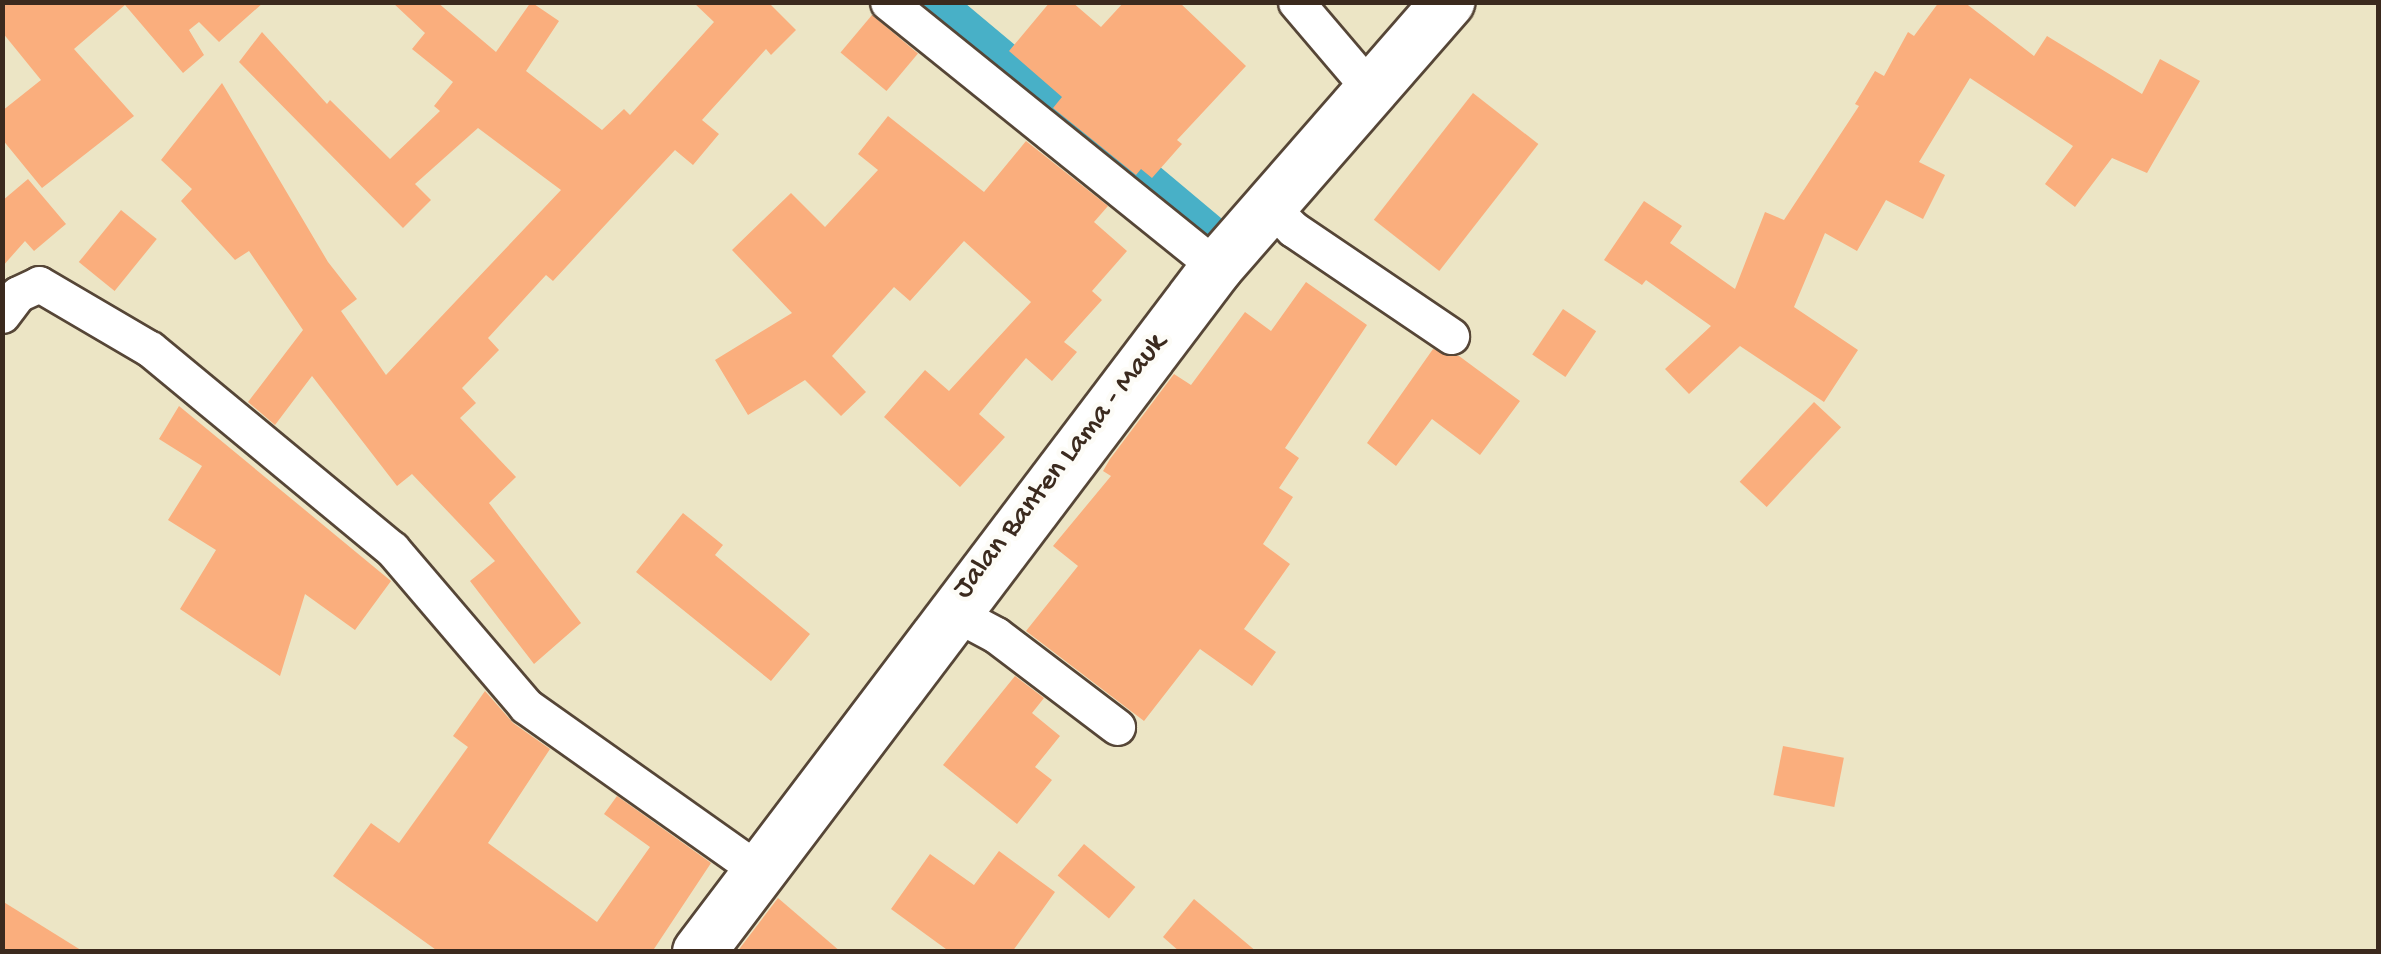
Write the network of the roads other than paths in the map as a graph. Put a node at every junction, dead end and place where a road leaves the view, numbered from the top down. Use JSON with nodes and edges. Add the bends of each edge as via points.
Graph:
{"nodes":[{"id":1,"x":888,"y":2,"type":"edge"},
{"id":2,"x":1296,"y":2,"type":"edge"},
{"id":3,"x":1448,"y":2,"type":"edge"},
{"id":4,"x":1370,"y":88,"type":"junction"},
{"id":5,"x":1270,"y":206,"type":"junction"},
{"id":6,"x":1217,"y":267,"type":"junction"},
{"id":7,"x":2,"y":315,"type":"edge"},
{"id":8,"x":1451,"y":336,"type":"dead end"},
{"id":9,"x":951,"y":611,"type":"junction"},
{"id":10,"x":1117,"y":727,"type":"dead end"},
{"id":11,"x":760,"y":871,"type":"junction"},
{"id":12,"x":699,"y":952,"type":"edge"}],
"edges":[{"from":1,"to":6,"type":"street"},
{"from":2,"to":4,"type":"street"},
{"from":3,"to":4,"type":"main road","name":"Jalan Banten Lama - Mauk"},
{"from":4,"to":5,"type":"main road","name":"Jalan Banten Lama - Mauk"},
{"from":5,"to":6,"type":"main road","name":"Jalan Banten Lama - Mauk"},
{"from":5,"to":8,"type":"street","via":[[1292,229]]},
{"from":6,"to":9,"type":"main road","name":"Jalan Banten Lama - Mauk"},
{"from":7,"to":11,"type":"street","via":[[18,294],[39,284],[150,349],[392,550],[526,706]]},
{"from":9,"to":10,"type":"street","via":[[996,635]]},
{"from":9,"to":11,"type":"main road","name":"Jalan Banten Lama - Mauk"},
{"from":11,"to":12,"type":"main road","name":"Jalan Banten Lama - Mauk"}]}
